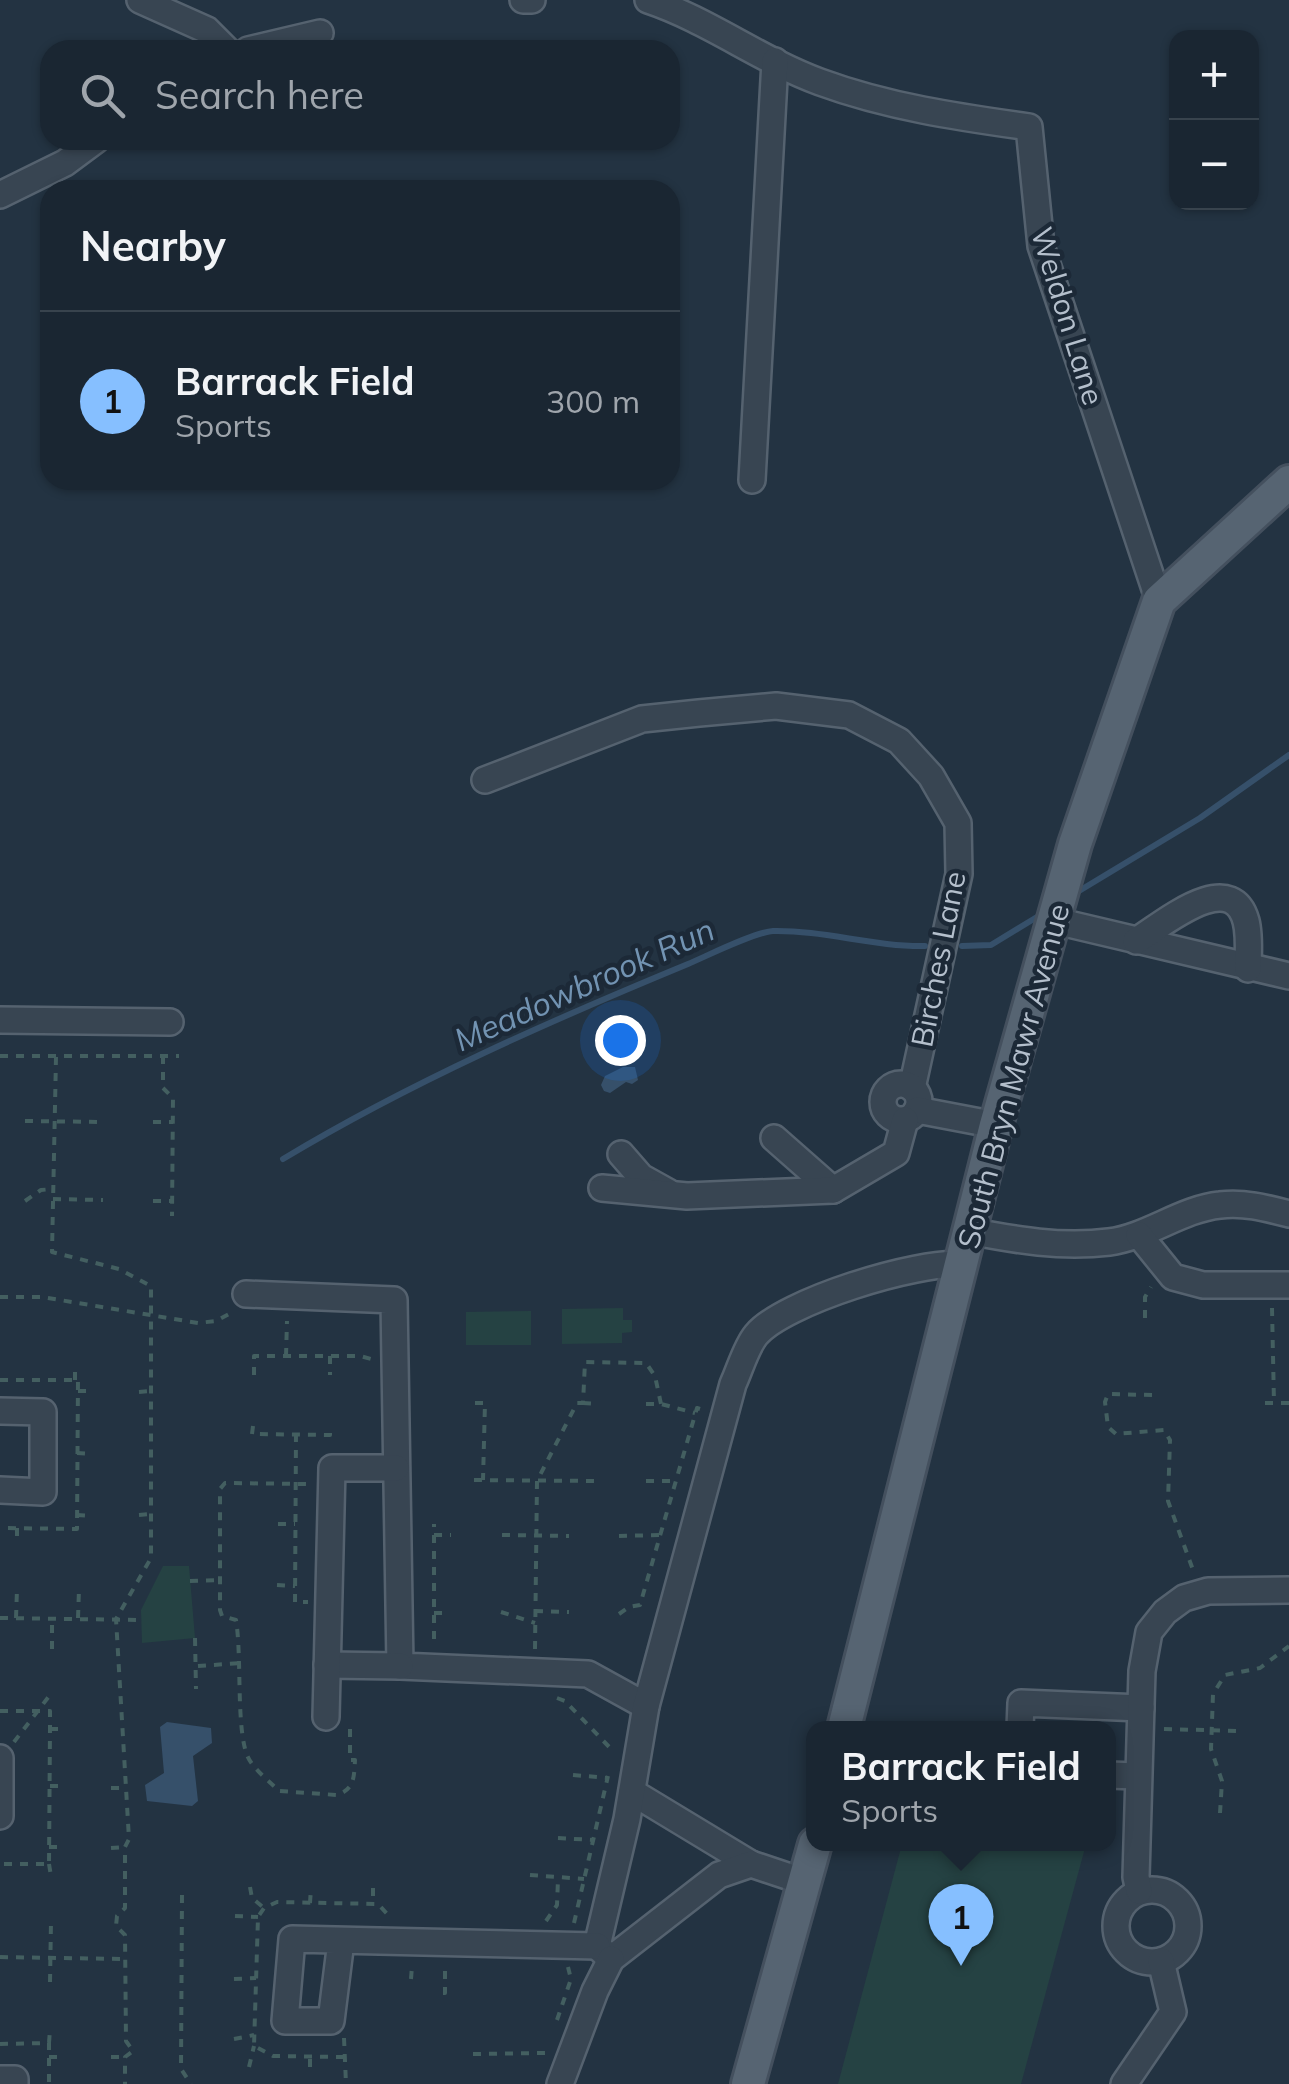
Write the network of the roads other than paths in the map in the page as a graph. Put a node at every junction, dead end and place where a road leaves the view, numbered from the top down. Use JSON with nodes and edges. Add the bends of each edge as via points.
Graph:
{"nodes":[{"id":1,"x":140,"y":0,"type":"edge"},
{"id":2,"x":648,"y":0,"type":"edge"},
{"id":3,"x":320,"y":33,"type":"dead end"},
{"id":4,"x":217,"y":40,"type":"edge"},
{"id":5,"x":290,"y":40,"type":"edge"},
{"id":6,"x":774,"y":61,"type":"junction"},
{"id":7,"x":82,"y":150,"type":"edge"},
{"id":8,"x":0,"y":196,"type":"edge"},
{"id":9,"x":752,"y":480,"type":"dead end"},
{"id":10,"x":1289,"y":482,"type":"edge"},
{"id":11,"x":1158,"y":601,"type":"junction"},
{"id":12,"x":484,"y":780,"type":"dead end"},
{"id":13,"x":1057,"y":916,"type":"junction"},
{"id":14,"x":1136,"y":941,"type":"junction"},
{"id":15,"x":1248,"y":968,"type":"junction"},
{"id":16,"x":1289,"y":976,"type":"edge"},
{"id":17,"x":0,"y":1020,"type":"edge"},
{"id":18,"x":170,"y":1022,"type":"dead end"},
{"id":19,"x":911,"y":1106,"type":"junction"},
{"id":20,"x":996,"y":1126,"type":"junction"},
{"id":21,"x":774,"y":1138,"type":"dead end"},
{"id":22,"x":621,"y":1154,"type":"dead end"},
{"id":23,"x":602,"y":1188,"type":"dead end"},
{"id":24,"x":833,"y":1190,"type":"junction"},
{"id":25,"x":672,"y":1195,"type":"junction"},
{"id":26,"x":1289,"y":1214,"type":"edge"},
{"id":27,"x":969,"y":1232,"type":"junction"},
{"id":28,"x":1139,"y":1235,"type":"junction"},
{"id":29,"x":961,"y":1265,"type":"junction"},
{"id":30,"x":1282,"y":1285,"type":"edge"},
{"id":31,"x":246,"y":1294,"type":"road end"},
{"id":32,"x":0,"y":1411,"type":"edge"},
{"id":33,"x":396,"y":1468,"type":"junction"},
{"id":34,"x":0,"y":1490,"type":"edge"},
{"id":35,"x":1289,"y":1590,"type":"edge"},
{"id":36,"x":327,"y":1665,"type":"junction"},
{"id":37,"x":400,"y":1666,"type":"junction"},
{"id":38,"x":646,"y":1706,"type":"junction"},
{"id":39,"x":1140,"y":1718,"type":"junction"},
{"id":40,"x":846,"y":1721,"type":"edge"},
{"id":41,"x":1020,"y":1721,"type":"edge"},
{"id":42,"x":338,"y":1722,"type":"road end"},
{"id":43,"x":1,"y":1758,"type":"edge"},
{"id":44,"x":1116,"y":1775,"type":"edge"},
{"id":45,"x":1138,"y":1776,"type":"junction"},
{"id":46,"x":632,"y":1792,"type":"junction"},
{"id":47,"x":0,"y":1816,"type":"edge"},
{"id":48,"x":813,"y":1851,"type":"edge"},
{"id":49,"x":751,"y":1864,"type":"junction"},
{"id":50,"x":806,"y":1882,"type":"junction"},
{"id":51,"x":1139,"y":1892,"type":"junction"},
{"id":52,"x":340,"y":1940,"type":"dead end"},
{"id":53,"x":604,"y":1953,"type":"junction"},
{"id":54,"x":1160,"y":1961,"type":"junction"},
{"id":55,"x":550,"y":2076,"type":"edge"},
{"id":56,"x":0,"y":2079,"type":"edge"},
{"id":57,"x":15,"y":2084,"type":"edge"},
{"id":58,"x":748,"y":2084,"type":"edge"},
{"id":59,"x":1124,"y":2084,"type":"edge"}],
"edges":[{"from":1,"to":4,"type":"street"},
{"from":2,"to":6,"type":"street","name":"Weldon Lane"},
{"from":3,"to":5,"type":"street"},
{"from":6,"to":9,"type":"street"},
{"from":6,"to":11,"type":"street","name":"Weldon Lane","via":[[921,112],[1029,127],[1041,246]]},
{"from":7,"to":8,"type":"street"},
{"from":10,"to":11,"type":"main road","name":"South Bryn Mawr Avenue"},
{"from":11,"to":13,"type":"main road","name":"South Bryn Mawr Avenue"},
{"from":12,"to":19,"type":"street","name":"Birches Lane","via":[[642,719],[700,713],[776,706],[849,715],[899,741],[931,776],[958,822],[959,874]]},
{"from":13,"to":14,"type":"street"},
{"from":13,"to":20,"type":"main road","name":"South Bryn Mawr Avenue"},
{"from":14,"to":15,"type":"street"},
{"from":14,"to":15,"type":"street","via":[[1200,901],[1222,898],[1246,917]]},
{"from":15,"to":16,"type":"street"},
{"from":17,"to":18,"type":"street"},
{"from":19,"to":20,"type":"street"},
{"from":19,"to":24,"type":"street","name":"Birches Lane","via":[[896,1154]]},
{"from":20,"to":27,"type":"main road","name":"South Bryn Mawr Avenue"},
{"from":21,"to":24,"type":"street"},
{"from":22,"to":25,"type":"street"},
{"from":23,"to":25,"type":"street","name":"Birches Lane"},
{"from":24,"to":25,"type":"street","name":"Birches Lane"},
{"from":26,"to":28,"type":"street","via":[[1217,1205]]},
{"from":27,"to":28,"type":"street","via":[[1040,1244]]},
{"from":27,"to":29,"type":"main road","name":"South Bryn Mawr Avenue"},
{"from":28,"to":30,"type":"street","via":[[1172,1277],[1203,1285]]},
{"from":29,"to":38,"type":"street","via":[[919,1268],[808,1302],[755,1336],[733,1384]]},
{"from":29,"to":40,"type":"main road","name":"South Bryn Mawr Avenue"},
{"from":31,"to":33,"type":"street","via":[[394,1300]]},
{"from":32,"to":34,"type":"street","via":[[43,1412],[43,1492]]},
{"from":33,"to":36,"type":"street","via":[[332,1468]]},
{"from":33,"to":37,"type":"street"},
{"from":35,"to":39,"type":"street","via":[[1202,1593],[1165,1612],[1148,1632]]},
{"from":36,"to":37,"type":"street"},
{"from":36,"to":42,"type":"street"},
{"from":37,"to":38,"type":"street","via":[[588,1674]]},
{"from":38,"to":46,"type":"street"},
{"from":39,"to":41,"type":"street","via":[[1021,1702]]},
{"from":39,"to":45,"type":"street"},
{"from":43,"to":47,"type":"street"},
{"from":44,"to":45,"type":"street"},
{"from":45,"to":51,"type":"street"},
{"from":46,"to":49,"type":"street"},
{"from":46,"to":53,"type":"street"},
{"from":48,"to":50,"type":"main road"},
{"from":49,"to":50,"type":"street"},
{"from":49,"to":53,"type":"street","via":[[719,1875]]},
{"from":50,"to":58,"type":"main road"},
{"from":51,"to":54,"type":"street","via":[[1116,1918],[1120,1942],[1137,1959]]},
{"from":51,"to":54,"type":"street","via":[[1162,1890],[1187,1914],[1181,1949]]},
{"from":52,"to":53,"type":"street","via":[[570,1946]]},
{"from":53,"to":55,"type":"street"},
{"from":54,"to":59,"type":"street","via":[[1173,2012]]},
{"from":56,"to":57,"type":"street"}]}
